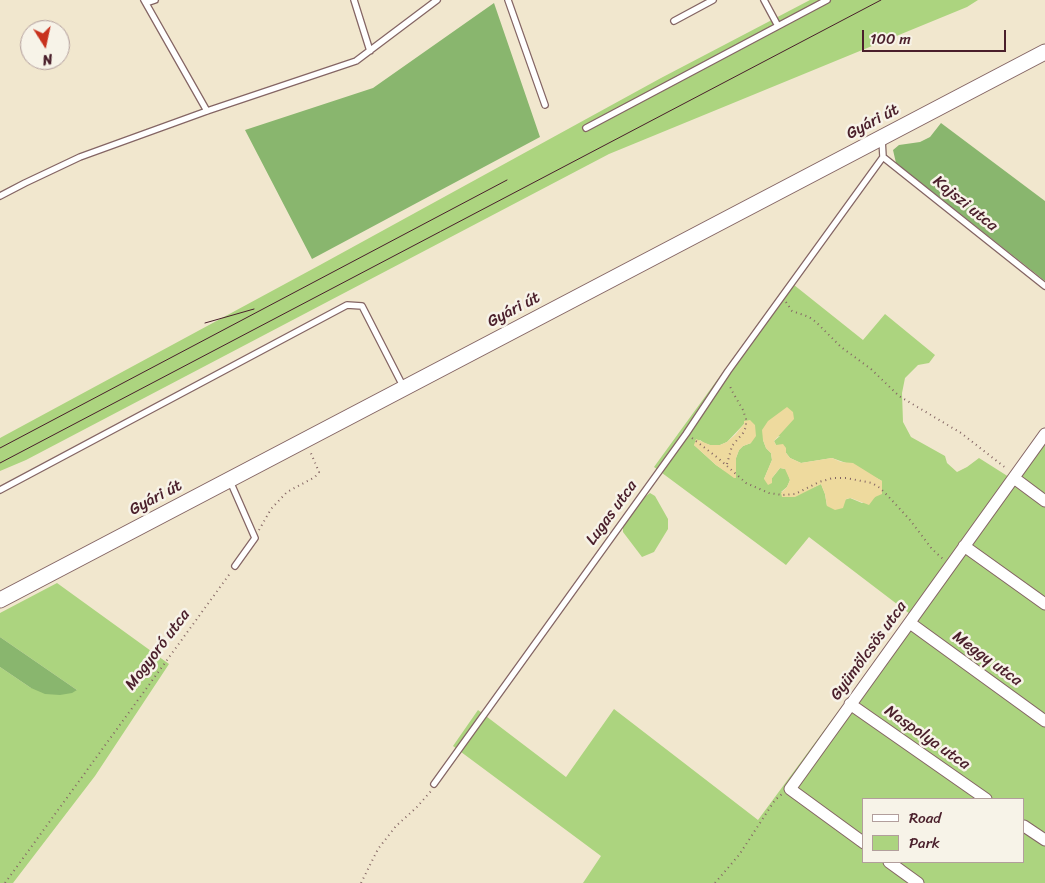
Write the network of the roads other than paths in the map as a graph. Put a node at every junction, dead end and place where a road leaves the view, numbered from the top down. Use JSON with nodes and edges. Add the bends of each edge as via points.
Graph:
{"nodes":[{"id":1,"x":155,"y":0,"type":"edge"},
{"id":2,"x":354,"y":0,"type":"edge"},
{"id":3,"x":437,"y":0,"type":"edge"},
{"id":4,"x":508,"y":0,"type":"edge"},
{"id":5,"x":713,"y":0,"type":"edge"},
{"id":6,"x":764,"y":0,"type":"edge"},
{"id":7,"x":827,"y":0,"type":"edge"},
{"id":8,"x":145,"y":1,"type":"edge"},
{"id":9,"x":674,"y":21,"type":"dead end"},
{"id":10,"x":778,"y":26,"type":"junction"},
{"id":11,"x":370,"y":51,"type":"junction"},
{"id":12,"x":1045,"y":52,"type":"edge"},
{"id":13,"x":545,"y":105,"type":"dead end"},
{"id":14,"x":207,"y":111,"type":"junction"},
{"id":15,"x":586,"y":128,"type":"dead end"},
{"id":16,"x":882,"y":137,"type":"junction"},
{"id":17,"x":883,"y":156,"type":"junction"},
{"id":18,"x":0,"y":196,"type":"edge"},
{"id":19,"x":1045,"y":286,"type":"edge"},
{"id":20,"x":404,"y":388,"type":"junction"},
{"id":21,"x":1045,"y":434,"type":"edge"},
{"id":22,"x":1015,"y":477,"type":"junction"},
{"id":23,"x":229,"y":479,"type":"junction"},
{"id":24,"x":0,"y":490,"type":"edge"},
{"id":25,"x":1045,"y":500,"type":"edge"},
{"id":26,"x":964,"y":546,"type":"junction"},
{"id":27,"x":235,"y":566,"type":"road end"},
{"id":28,"x":0,"y":600,"type":"edge"},
{"id":29,"x":1045,"y":604,"type":"edge"},
{"id":30,"x":910,"y":623,"type":"junction"},
{"id":31,"x":850,"y":704,"type":"junction"},
{"id":32,"x":1045,"y":721,"type":"edge"},
{"id":33,"x":434,"y":784,"type":"road end"},
{"id":34,"x":985,"y":798,"type":"edge"},
{"id":35,"x":1025,"y":827,"type":"edge"},
{"id":36,"x":1045,"y":840,"type":"edge"},
{"id":37,"x":862,"y":842,"type":"edge"},
{"id":38,"x":890,"y":863,"type":"edge"},
{"id":39,"x":918,"y":883,"type":"edge"}],
"edges":[{"from":1,"to":8,"type":"lane"},
{"from":2,"to":11,"type":"lane"},
{"from":3,"to":11,"type":"lane"},
{"from":4,"to":13,"type":"lane"},
{"from":5,"to":9,"type":"lane"},
{"from":6,"to":10,"type":"lane"},
{"from":7,"to":10,"type":"lane"},
{"from":8,"to":14,"type":"lane"},
{"from":10,"to":15,"type":"lane"},
{"from":11,"to":14,"type":"lane","via":[[356,61]]},
{"from":12,"to":16,"type":"street","name":"Gyári út"},
{"from":14,"to":18,"type":"lane","via":[[80,157]]},
{"from":16,"to":17,"type":"lane"},
{"from":16,"to":20,"type":"street","name":"Gyári út"},
{"from":17,"to":19,"type":"lane","name":"Kajszi utca"},
{"from":17,"to":33,"type":"lane","name":"Lugas utca"},
{"from":20,"to":23,"type":"street","name":"Gyári út"},
{"from":20,"to":24,"type":"lane","via":[[362,306],[346,305]]},
{"from":21,"to":22,"type":"street","name":"Gyümölcsös utca"},
{"from":22,"to":25,"type":"street"},
{"from":22,"to":26,"type":"street","name":"Gyümölcsös utca"},
{"from":23,"to":27,"type":"lane","via":[[254,538]]},
{"from":23,"to":28,"type":"street","name":"Gyári út"},
{"from":26,"to":29,"type":"street"},
{"from":26,"to":30,"type":"street","name":"Gyümölcsös utca"},
{"from":30,"to":31,"type":"street","name":"Gyümölcsös utca"},
{"from":30,"to":32,"type":"street","name":"Meggy utca"},
{"from":31,"to":34,"type":"street","name":"Naspolya utca"},
{"from":31,"to":37,"type":"street","name":"Gyümölcsös utca","via":[[790,789]]},
{"from":35,"to":36,"type":"street"},
{"from":38,"to":39,"type":"street"}]}
